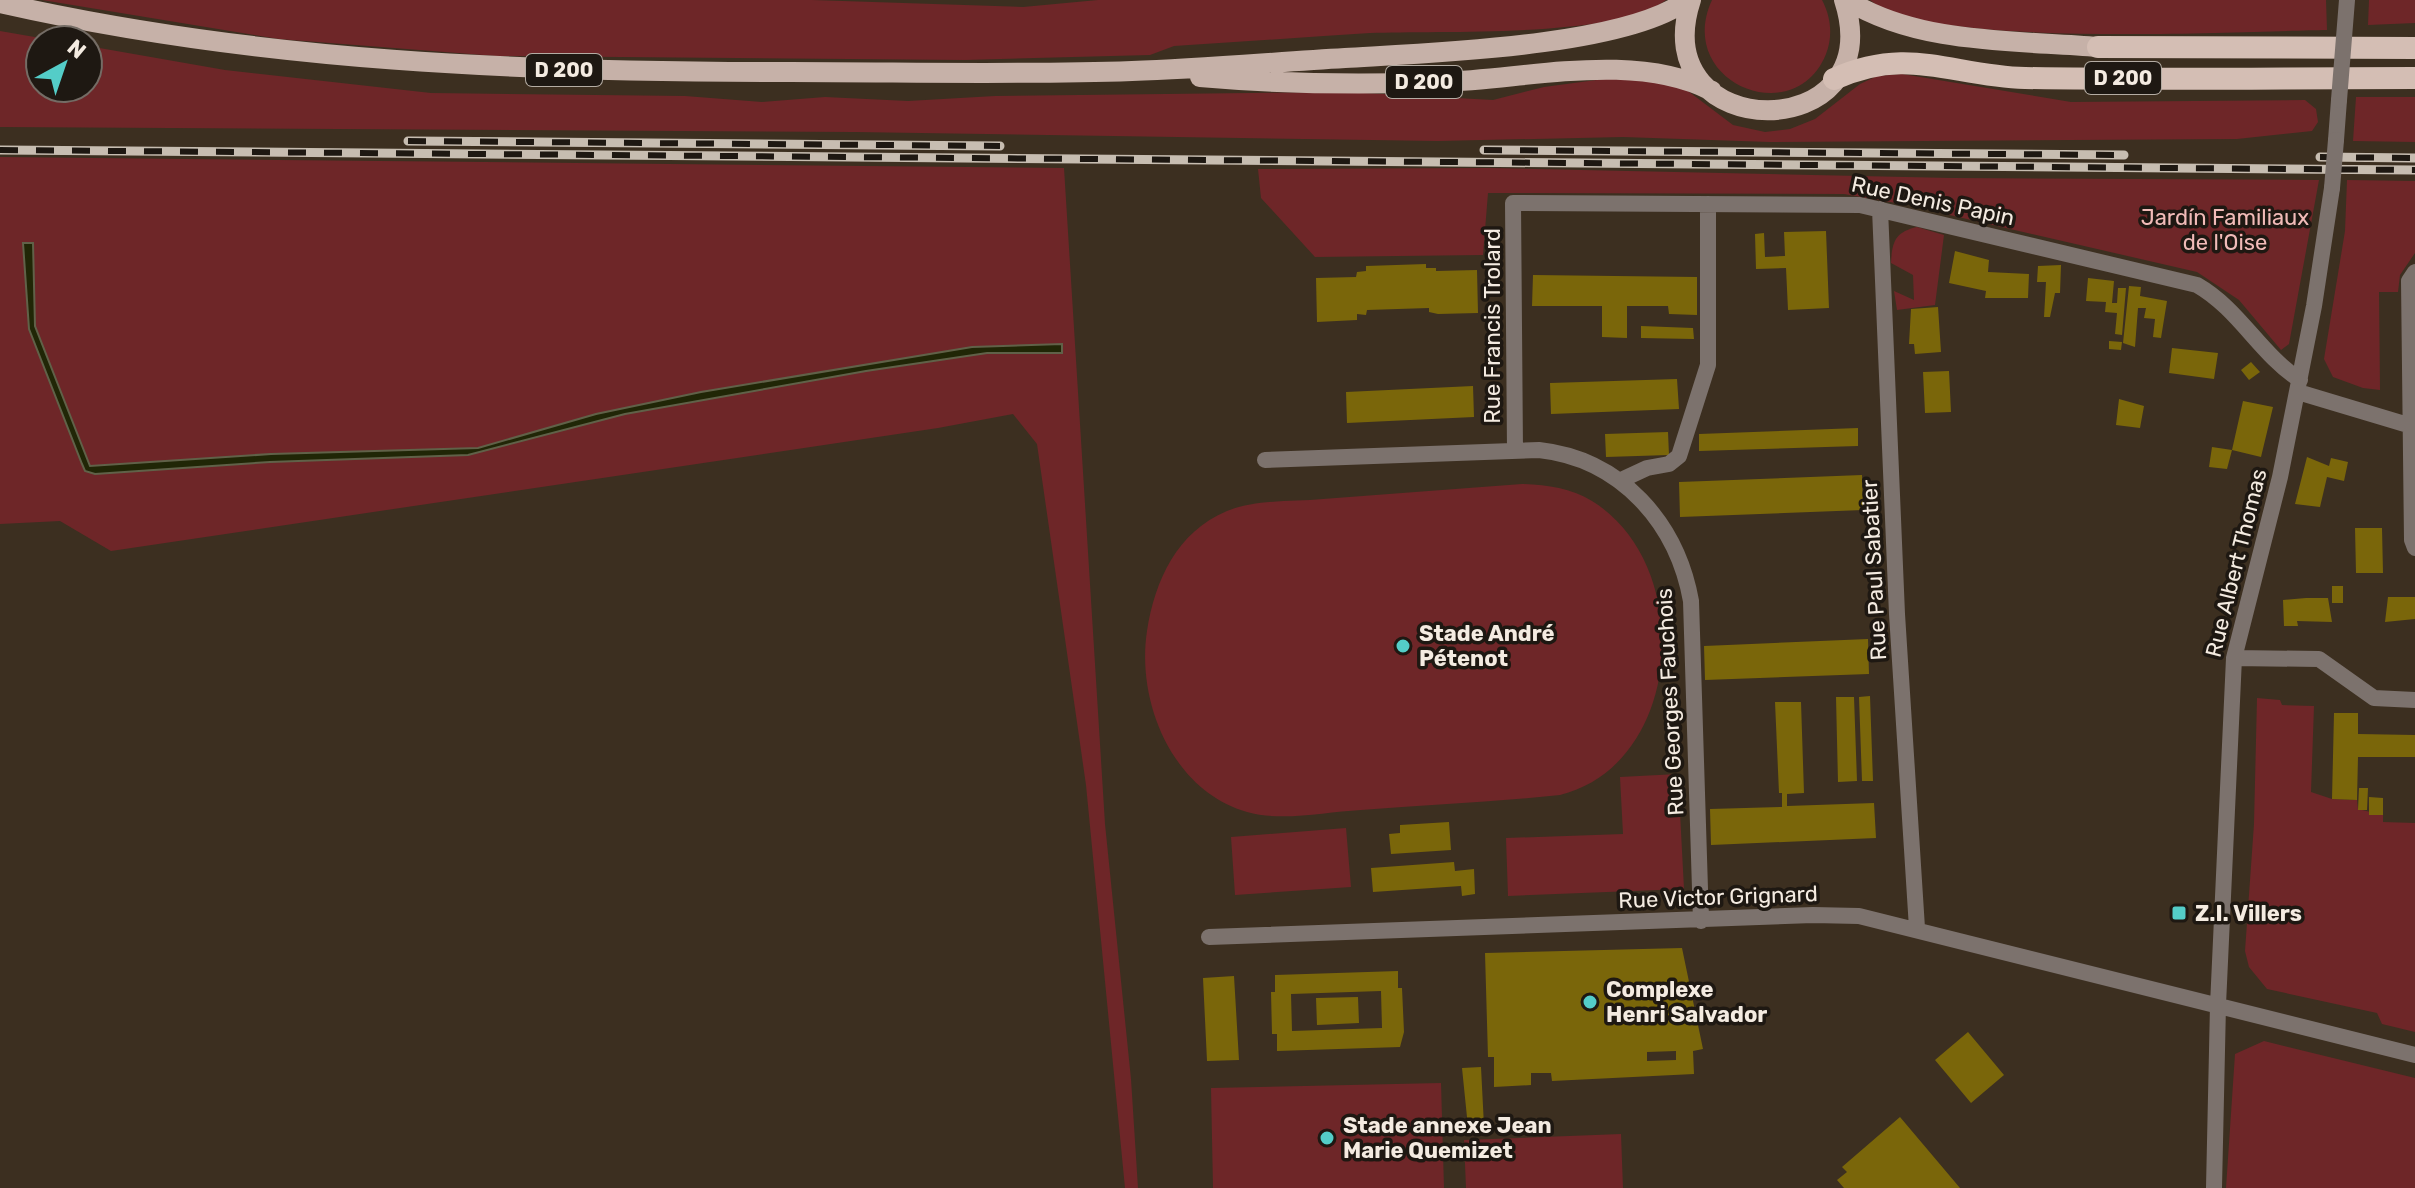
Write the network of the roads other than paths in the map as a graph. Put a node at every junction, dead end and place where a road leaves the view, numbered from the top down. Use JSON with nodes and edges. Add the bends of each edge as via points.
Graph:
{"nodes":[{"id":1,"x":1689,"y":0,"type":"edge"},
{"id":2,"x":1845,"y":0,"type":"edge"},
{"id":3,"x":2347,"y":0,"type":"edge"},
{"id":4,"x":0,"y":3,"type":"edge"},
{"id":5,"x":2098,"y":47,"type":"joint"},
{"id":6,"x":2415,"y":48,"type":"edge"},
{"id":7,"x":1132,"y":71,"type":"junction"},
{"id":8,"x":2415,"y":78,"type":"edge"},
{"id":9,"x":1834,"y":79,"type":"junction"},
{"id":10,"x":1712,"y":91,"type":"junction"},
{"id":11,"x":1513,"y":203,"type":"joint"},
{"id":12,"x":1708,"y":204,"type":"junction"},
{"id":13,"x":1880,"y":209,"type":"junction"},
{"id":14,"x":2414,"y":273,"type":"edge"},
{"id":15,"x":2299,"y":386,"type":"junction"},
{"id":16,"x":2413,"y":426,"type":"edge"},
{"id":17,"x":1515,"y":450,"type":"junction"},
{"id":18,"x":1265,"y":460,"type":"dead end"},
{"id":19,"x":1619,"y":481,"type":"junction"},
{"id":20,"x":2415,"y":548,"type":"edge"},
{"id":21,"x":2234,"y":658,"type":"junction"},
{"id":22,"x":2415,"y":700,"type":"edge"},
{"id":23,"x":1701,"y":921,"type":"junction"},
{"id":24,"x":1917,"y":928,"type":"junction"},
{"id":25,"x":1209,"y":937,"type":"dead end"},
{"id":26,"x":2218,"y":1005,"type":"junction"},
{"id":27,"x":2415,"y":1055,"type":"edge"},
{"id":28,"x":2214,"y":1188,"type":"edge"}],
"edges":[{"from":1,"to":7,"type":"main road","number":"D 200","via":[[1640,24],[1563,37],[1424,53]]},
{"from":1,"to":10,"type":"main road","via":[[1686,45],[1698,75]]},
{"from":2,"to":5,"type":"main road","number":"D 200","via":[[1873,15],[1929,30]]},
{"from":2,"to":9,"type":"main road","via":[[1850,40]]},
{"from":3,"to":15,"type":"street","name":"Rue Albert Thomas","bridge":true,"via":[[2332,188]]},
{"from":4,"to":7,"type":"main road","number":"D 200","via":[[191,39],[427,64],[730,72]]},
{"from":5,"to":6,"type":"highway","number":"D 200"},
{"from":7,"to":10,"type":"main road","number":"D 200","via":[[1388,83],[1634,70],[1681,76]]},
{"from":8,"to":9,"type":"highway","number":"D 200","via":[[2014,77],[1916,62],[1880,62]]},
{"from":9,"to":10,"type":"main road","via":[[1811,101],[1781,112],[1739,108]]},
{"from":11,"to":12,"type":"street","name":"Rue Denis Papin"},
{"from":11,"to":17,"type":"street","name":"Rue Francis Trolard"},
{"from":12,"to":13,"type":"street","name":"Rue Denis Papin"},
{"from":12,"to":19,"type":"street","via":[[1708,365],[1702,391],[1679,456]]},
{"from":13,"to":15,"type":"street","name":"Rue Denis Papin","via":[[2197,285],[2225,305]]},
{"from":13,"to":24,"type":"street","name":"Rue Paul Sabatier"},
{"from":14,"to":16,"type":"street","via":[[2409,281]]},
{"from":15,"to":16,"type":"street"},
{"from":15,"to":21,"type":"street","name":"Rue Albert Thomas"},
{"from":16,"to":20,"type":"street"},
{"from":17,"to":18,"type":"street","name":"Rue Georges Fauchois"},
{"from":17,"to":19,"type":"street","name":"Rue Georges Fauchois","via":[[1569,456]]},
{"from":19,"to":23,"type":"street","name":"Rue Georges Fauchois","via":[[1660,521],[1681,560],[1688,587]]},
{"from":21,"to":22,"type":"street","via":[[2319,659],[2374,698]]},
{"from":21,"to":26,"type":"street","name":"Rue Albert Thomas"},
{"from":23,"to":24,"type":"street","name":"Rue Victor Grignard","via":[[1859,916]]},
{"from":23,"to":25,"type":"street","name":"Rue Victor Grignard"},
{"from":24,"to":26,"type":"street","name":"Rue Victor Grignard"},
{"from":26,"to":27,"type":"street","name":"Rue Victor Grignard"},
{"from":26,"to":28,"type":"street","name":"Rue Albert Thomas"}]}
